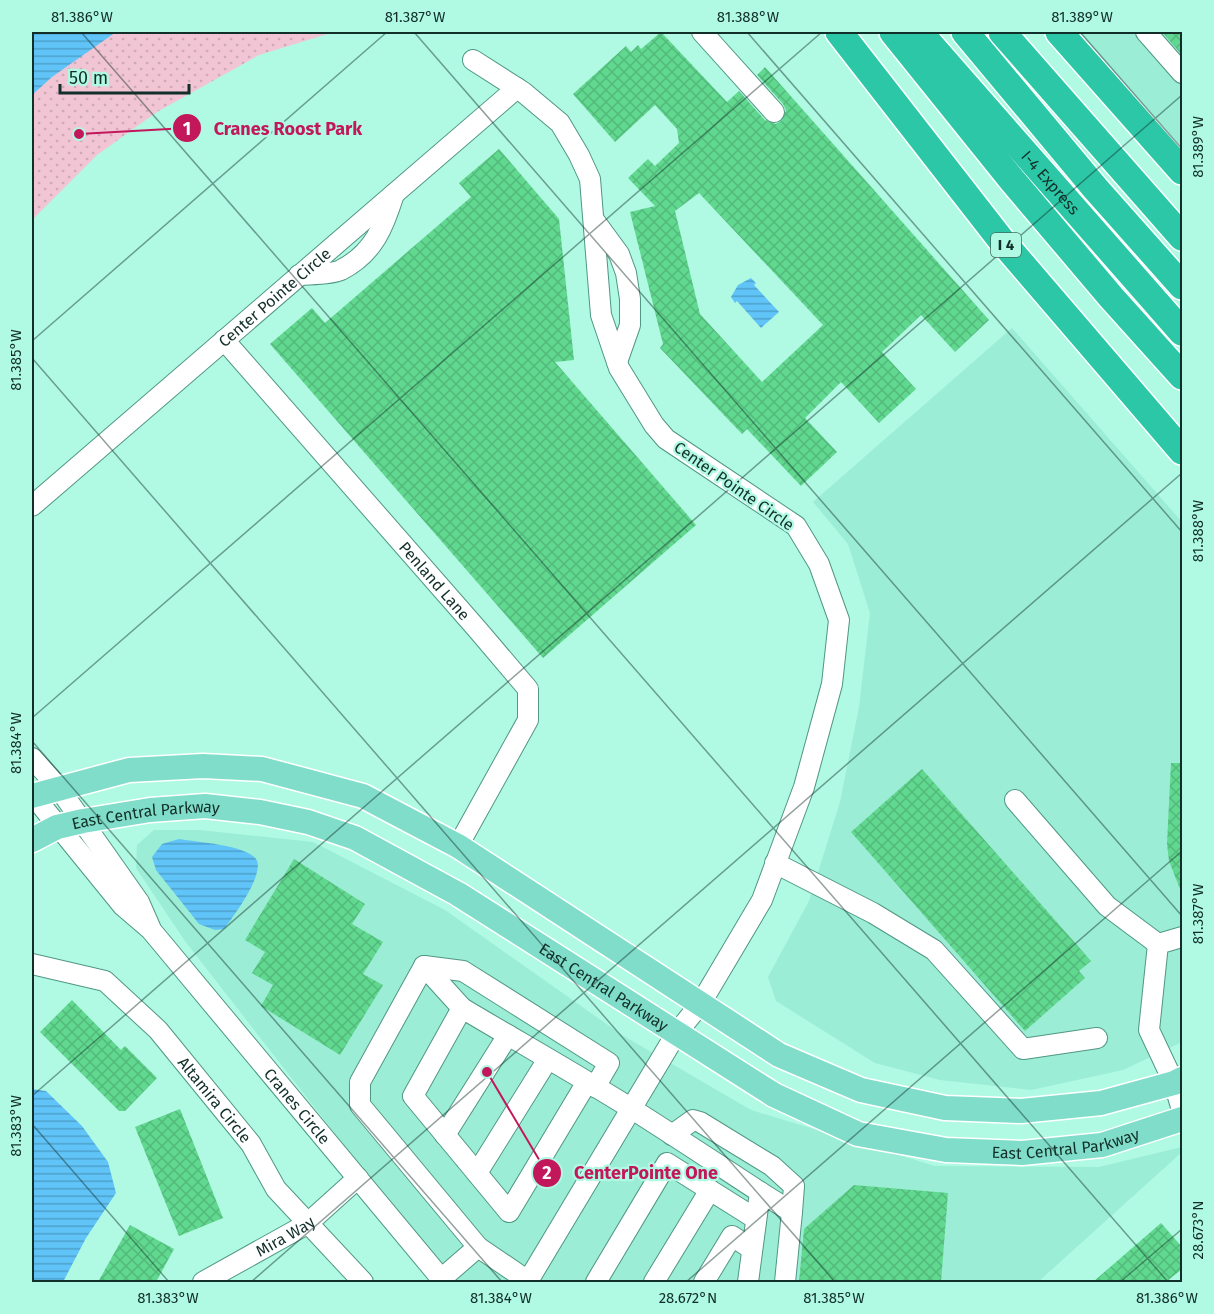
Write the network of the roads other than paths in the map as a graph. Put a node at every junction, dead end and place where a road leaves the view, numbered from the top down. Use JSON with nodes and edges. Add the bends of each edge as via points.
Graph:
{"nodes":[{"id":1,"x":702,"y":32,"type":"edge"},
{"id":2,"x":839,"y":32,"type":"edge"},
{"id":3,"x":893,"y":32,"type":"edge"},
{"id":4,"x":919,"y":32,"type":"edge"},
{"id":5,"x":965,"y":32,"type":"edge"},
{"id":6,"x":1002,"y":32,"type":"edge"},
{"id":7,"x":1059,"y":32,"type":"edge"},
{"id":8,"x":1146,"y":32,"type":"edge"},
{"id":9,"x":473,"y":60,"type":"dead end"},
{"id":10,"x":1182,"y":73,"type":"edge"},
{"id":11,"x":517,"y":88,"type":"junction"},
{"id":12,"x":774,"y":112,"type":"dead end"},
{"id":13,"x":1182,"y":171,"type":"edge"},
{"id":14,"x":593,"y":219,"type":"junction"},
{"id":15,"x":1182,"y":237,"type":"edge"},
{"id":16,"x":1182,"y":286,"type":"edge"},
{"id":17,"x":1182,"y":332,"type":"edge"},
{"id":18,"x":224,"y":340,"type":"junction"},
{"id":19,"x":617,"y":362,"type":"junction"},
{"id":20,"x":1182,"y":376,"type":"edge"},
{"id":21,"x":1182,"y":451,"type":"edge"},
{"id":22,"x":32,"y":506,"type":"edge"},
{"id":23,"x":32,"y":758,"type":"edge"},
{"id":24,"x":58,"y":787,"type":"junction"},
{"id":25,"x":32,"y":795,"type":"edge"},
{"id":26,"x":1015,"y":800,"type":"dead end"},
{"id":27,"x":82,"y":821,"type":"junction"},
{"id":28,"x":57,"y":827,"type":"junction"},
{"id":29,"x":32,"y":840,"type":"edge"},
{"id":30,"x":458,"y":846,"type":"junction"},
{"id":31,"x":775,"y":863,"type":"junction"},
{"id":32,"x":151,"y":930,"type":"junction"},
{"id":33,"x":1182,"y":937,"type":"edge"},
{"id":34,"x":1158,"y":944,"type":"junction"},
{"id":35,"x":32,"y":964,"type":"edge"},
{"id":36,"x":424,"y":966,"type":"junction"},
{"id":37,"x":701,"y":1003,"type":"junction"},
{"id":38,"x":462,"y":1008,"type":"junction"},
{"id":39,"x":676,"y":1034,"type":"junction"},
{"id":40,"x":508,"y":1035,"type":"junction"},
{"id":41,"x":1097,"y":1038,"type":"dead end"},
{"id":42,"x":548,"y":1059,"type":"junction"},
{"id":43,"x":1178,"y":1081,"type":"edge"},
{"id":44,"x":591,"y":1084,"type":"junction"},
{"id":45,"x":632,"y":1108,"type":"junction"},
{"id":46,"x":1182,"y":1110,"type":"edge"},
{"id":47,"x":1182,"y":1119,"type":"edge"},
{"id":48,"x":445,"y":1135,"type":"junction"},
{"id":49,"x":672,"y":1135,"type":"junction"},
{"id":50,"x":477,"y":1173,"type":"junction"},
{"id":51,"x":358,"y":1178,"type":"junction"},
{"id":52,"x":710,"y":1190,"type":"junction"},
{"id":53,"x":760,"y":1192,"type":"junction"},
{"id":54,"x":792,"y":1212,"type":"junction"},
{"id":55,"x":756,"y":1219,"type":"junction"},
{"id":56,"x":307,"y":1224,"type":"junction"},
{"id":57,"x":478,"y":1246,"type":"junction"},
{"id":58,"x":752,"y":1249,"type":"junction"},
{"id":59,"x":442,"y":1281,"type":"edge"},
{"id":60,"x":203,"y":1282,"type":"edge"},
{"id":61,"x":363,"y":1282,"type":"edge"},
{"id":62,"x":596,"y":1282,"type":"edge"},
{"id":63,"x":654,"y":1282,"type":"edge"},
{"id":64,"x":704,"y":1282,"type":"edge"},
{"id":65,"x":748,"y":1282,"type":"edge"},
{"id":66,"x":785,"y":1282,"type":"edge"}],
"edges":[{"from":1,"to":12,"type":"street"},
{"from":2,"to":21,"type":"highway","number":"I 4","via":[[1001,240]]},
{"from":3,"to":20,"type":"highway","via":[[1020,189]]},
{"from":4,"to":17,"type":"highway","name":"I-4 Express"},
{"from":5,"to":16,"type":"highway","name":"I-4 Express"},
{"from":6,"to":15,"type":"highway"},
{"from":7,"to":13,"type":"highway"},
{"from":8,"to":10,"type":"street"},
{"from":9,"to":11,"type":"street","name":"Center Pointe Circle"},
{"from":11,"to":14,"type":"street","name":"Center Pointe Circle","via":[[560,123],[590,179]]},
{"from":11,"to":18,"type":"street","name":"Center Pointe Circle"},
{"from":14,"to":19,"type":"street","name":"Center Pointe Circle","via":[[602,315]]},
{"from":14,"to":19,"type":"street","via":[[619,254],[626,273],[630,325]]},
{"from":18,"to":22,"type":"street","name":"Center Pointe Circle"},
{"from":18,"to":30,"type":"street","name":"Penland Lane","via":[[528,689],[528,720]]},
{"from":19,"to":31,"type":"street","name":"Center Pointe Circle","via":[[666,439],[795,526],[819,564],[839,620],[832,684],[804,786]]},
{"from":23,"to":24,"type":"street"},
{"from":24,"to":25,"type":"main road","name":"East Central Parkway"},
{"from":24,"to":27,"type":"street","name":"Cranes Circle"},
{"from":24,"to":30,"type":"main road","name":"East Central Parkway","via":[[129,770],[203,766],[262,769],[363,796]]},
{"from":25,"to":28,"type":"street","name":"Cranes Circle"},
{"from":26,"to":34,"type":"street","via":[[1107,906]]},
{"from":27,"to":28,"type":"main road","name":"East Central Parkway"},
{"from":27,"to":32,"type":"street","name":"Cranes Circle","via":[[140,902]]},
{"from":27,"to":39,"type":"main road","name":"East Central Parkway","via":[[205,806],[308,822],[355,838],[458,894]]},
{"from":28,"to":29,"type":"main road","name":"East Central Parkway"},
{"from":28,"to":32,"type":"street","name":"Cranes Circle","via":[[123,906]]},
{"from":30,"to":37,"type":"main road","name":"East Central Parkway"},
{"from":31,"to":37,"type":"street","name":"Center Pointe Circle","via":[[762,900]]},
{"from":31,"to":41,"type":"street","via":[[873,913],[934,950],[1023,1049]]},
{"from":32,"to":51,"type":"street","name":"Cranes Circle"},
{"from":33,"to":34,"type":"street"},
{"from":34,"to":43,"type":"street","via":[[1149,1030]]},
{"from":35,"to":56,"type":"street","name":"Altamira Circle","via":[[105,981],[158,1030],[251,1144],[276,1189]]},
{"from":36,"to":38,"type":"street"},
{"from":36,"to":44,"type":"street","via":[[463,971],[609,1063]]},
{"from":36,"to":57,"type":"street","via":[[360,1083],[360,1105]]},
{"from":37,"to":39,"type":"street","name":"Center Pointe Circle"},
{"from":37,"to":43,"type":"main road","name":"East Central Parkway","via":[[779,1054],[861,1090],[945,1108],[1021,1111],[1101,1103]]},
{"from":38,"to":40,"type":"street"},
{"from":38,"to":48,"type":"street","via":[[413,1096]]},
{"from":39,"to":45,"type":"street","name":"Center Pointe Circle"},
{"from":39,"to":47,"type":"main road","name":"East Central Parkway","via":[[774,1095],[858,1134],[946,1150],[1022,1153],[1102,1145]]},
{"from":40,"to":42,"type":"street"},
{"from":40,"to":48,"type":"street"},
{"from":42,"to":44,"type":"street"},
{"from":42,"to":50,"type":"street"},
{"from":43,"to":46,"type":"street"},
{"from":44,"to":45,"type":"street"},
{"from":44,"to":50,"type":"street","via":[[509,1212]]},
{"from":45,"to":49,"type":"street"},
{"from":45,"to":57,"type":"street","name":"Center Pointe Circle","via":[[528,1281]]},
{"from":48,"to":50,"type":"street"},
{"from":49,"to":53,"type":"street"},
{"from":49,"to":54,"type":"street","via":[[693,1120],[700,1122],[772,1166],[794,1186]]},
{"from":51,"to":56,"type":"street","name":"Mira Way"},
{"from":51,"to":59,"type":"street","name":"Cranes Circle"},
{"from":52,"to":55,"type":"street"},
{"from":52,"to":62,"type":"street","via":[[668,1163]]},
{"from":52,"to":63,"type":"street"},
{"from":53,"to":54,"type":"street"},
{"from":53,"to":55,"type":"street"},
{"from":54,"to":66,"type":"street"},
{"from":55,"to":58,"type":"street"},
{"from":56,"to":60,"type":"street","name":"Mira Way"},
{"from":56,"to":61,"type":"street","name":"Altamira Circle"},
{"from":57,"to":59,"type":"street"},
{"from":58,"to":64,"type":"street","via":[[732,1236]]},
{"from":58,"to":65,"type":"street"}]}
